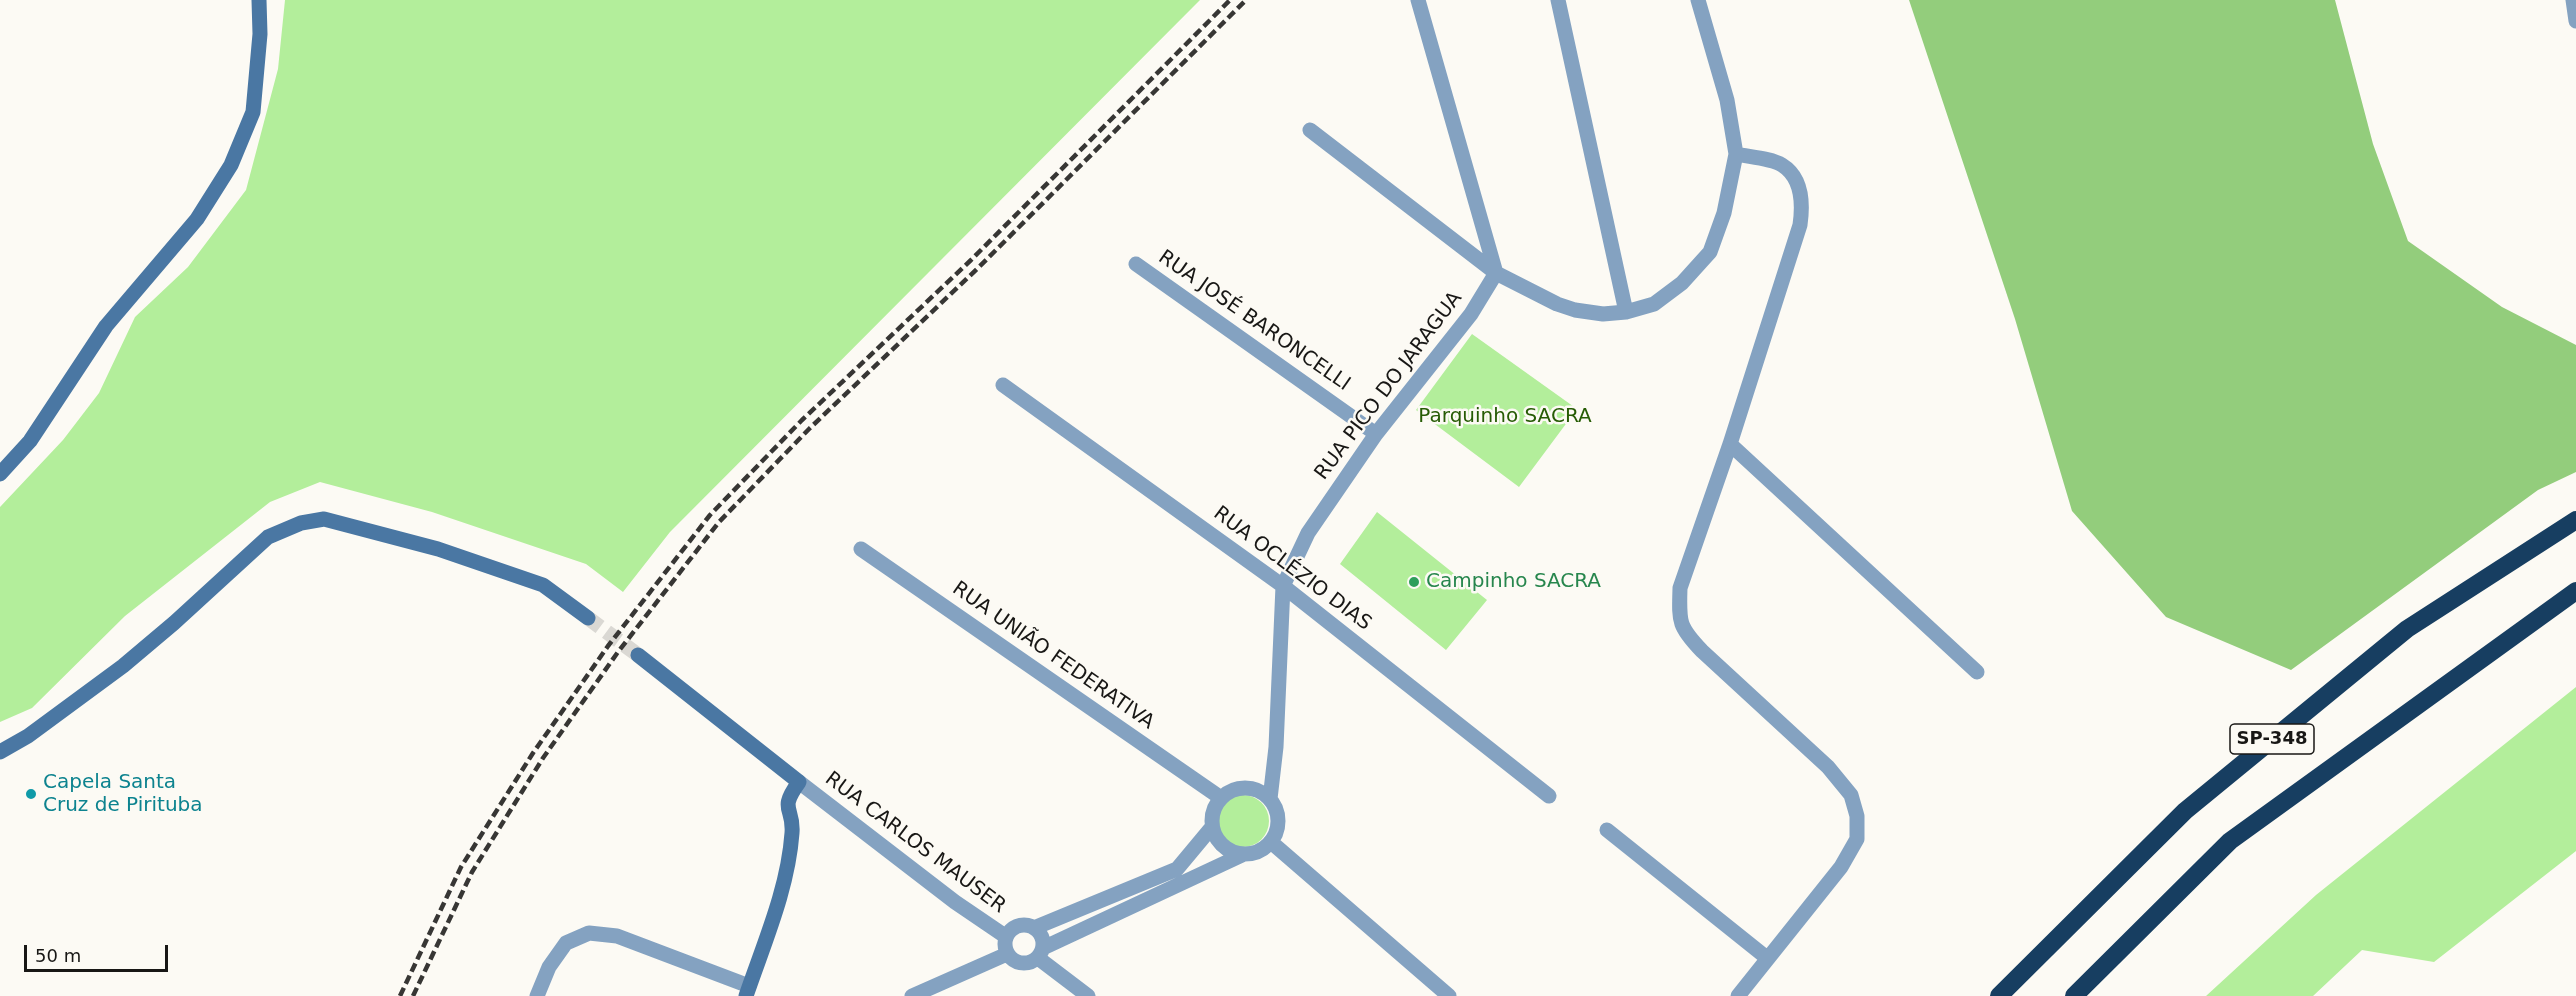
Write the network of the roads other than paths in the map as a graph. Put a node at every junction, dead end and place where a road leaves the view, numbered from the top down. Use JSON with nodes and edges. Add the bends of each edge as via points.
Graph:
{"nodes":[{"id":1,"x":259,"y":0,"type":"edge"},
{"id":2,"x":1418,"y":0,"type":"edge"},
{"id":3,"x":1558,"y":0,"type":"edge"},
{"id":4,"x":1698,"y":0,"type":"edge"},
{"id":5,"x":2573,"y":0,"type":"edge"},
{"id":6,"x":2576,"y":21,"type":"edge"},
{"id":7,"x":1310,"y":130,"type":"dead end"},
{"id":8,"x":1736,"y":154,"type":"junction"},
{"id":9,"x":1137,"y":264,"type":"dead end"},
{"id":10,"x":1496,"y":273,"type":"junction"},
{"id":11,"x":1626,"y":312,"type":"junction"},
{"id":12,"x":1003,"y":385,"type":"dead end"},
{"id":13,"x":1376,"y":434,"type":"junction"},
{"id":14,"x":1730,"y":444,"type":"junction"},
{"id":15,"x":0,"y":474,"type":"edge"},
{"id":16,"x":2576,"y":520,"type":"edge"},
{"id":17,"x":861,"y":549,"type":"dead end"},
{"id":18,"x":1283,"y":586,"type":"junction"},
{"id":19,"x":2576,"y":591,"type":"edge"},
{"id":20,"x":588,"y":618,"type":"tunnel mouth"},
{"id":21,"x":639,"y":655,"type":"tunnel mouth"},
{"id":22,"x":1977,"y":672,"type":"dead end"},
{"id":23,"x":0,"y":752,"type":"edge"},
{"id":24,"x":800,"y":782,"type":"junction"},
{"id":25,"x":1549,"y":796,"type":"dead end"},
{"id":26,"x":1221,"y":798,"type":"junction"},
{"id":27,"x":1270,"y":799,"type":"junction"},
{"id":28,"x":1212,"y":827,"type":"junction"},
{"id":29,"x":1607,"y":830,"type":"dead end"},
{"id":30,"x":1271,"y":842,"type":"junction"},
{"id":31,"x":1242,"y":855,"type":"junction"},
{"id":32,"x":1034,"y":928,"type":"junction"},
{"id":33,"x":1005,"y":936,"type":"junction"},
{"id":34,"x":1040,"y":953,"type":"junction"},
{"id":35,"x":1007,"y":954,"type":"junction"},
{"id":36,"x":1767,"y":958,"type":"junction"},
{"id":37,"x":747,"y":991,"type":"edge"},
{"id":38,"x":537,"y":996,"type":"edge"},
{"id":39,"x":912,"y":996,"type":"edge"},
{"id":40,"x":1088,"y":996,"type":"edge"},
{"id":41,"x":1449,"y":996,"type":"edge"},
{"id":42,"x":1738,"y":996,"type":"edge"},
{"id":43,"x":1999,"y":996,"type":"edge"},
{"id":44,"x":2074,"y":996,"type":"edge"}],
"edges":[{"from":1,"to":15,"type":"street","via":[[253,112],[231,165],[197,219],[106,326],[30,441]]},
{"from":2,"to":10,"type":"street"},
{"from":3,"to":11,"type":"street"},
{"from":4,"to":8,"type":"street","via":[[1727,100]]},
{"from":5,"to":6,"type":"street"},
{"from":7,"to":10,"type":"street"},
{"from":8,"to":11,"type":"street","via":[[1724,213],[1710,252],[1682,283],[1654,304]]},
{"from":8,"to":14,"type":"street","via":[[1782,165],[1796,179],[1803,203],[1800,225]]},
{"from":9,"to":13,"type":"street","name":"RUA JOSÉ BARONCELLI"},
{"from":10,"to":11,"type":"street","via":[[1575,310]]},
{"from":10,"to":13,"type":"street","name":"RUA PICO DO JARAGUA","via":[[1471,314]]},
{"from":12,"to":18,"type":"street","name":"RUA OCLÉZIO DIAS"},
{"from":13,"to":18,"type":"street","name":"RUA PICO DO JARAGUA","via":[[1308,533]]},
{"from":14,"to":22,"type":"street"},
{"from":14,"to":36,"type":"street","via":[[1680,588],[1679,613],[1684,632],[1828,767],[1851,795],[1857,816],[1857,839],[1841,867]]},
{"from":16,"to":43,"type":"highway","number":"SP-348","via":[[2407,629],[2185,811]]},
{"from":17,"to":26,"type":"street","name":"RUA UNIÃO FEDERATIVA"},
{"from":18,"to":25,"type":"street","name":"RUA OCLÉZIO DIAS"},
{"from":18,"to":27,"type":"street","name":"RUA PICO DO JARAGUA"},
{"from":19,"to":44,"type":"highway","number":"SP-348","via":[[2230,841]]},
{"from":20,"to":23,"type":"street","via":[[543,585],[438,549],[324,519],[301,523],[267,537],[123,666]]},
{"from":21,"to":24,"type":"street"},
{"from":24,"to":33,"type":"street","name":"RUA CARLOS MAUSER"},
{"from":24,"to":37,"type":"street","via":[[787,808],[792,831],[782,892]]},
{"from":26,"to":27,"type":"street","via":[[1240,788],[1261,792]]},
{"from":26,"to":28,"type":"street","via":[[1215,806]]},
{"from":27,"to":30,"type":"street","via":[[1278,820]]},
{"from":28,"to":31,"type":"street","via":[[1222,846]]},
{"from":28,"to":32,"type":"street","via":[[1177,869]]},
{"from":29,"to":36,"type":"street"},
{"from":30,"to":31,"type":"street","via":[[1263,850]]},
{"from":30,"to":41,"type":"street"},
{"from":31,"to":34,"type":"street"},
{"from":32,"to":33,"type":"street","via":[[1017,927]]},
{"from":32,"to":34,"type":"street","via":[[1039,934]]},
{"from":33,"to":35,"type":"street"},
{"from":34,"to":35,"type":"street","via":[[1030,963],[1018,963]]},
{"from":34,"to":40,"type":"street"},
{"from":35,"to":39,"type":"street"},
{"from":36,"to":42,"type":"street"},
{"from":37,"to":38,"type":"street","via":[[617,936],[590,933],[566,943]]}]}
